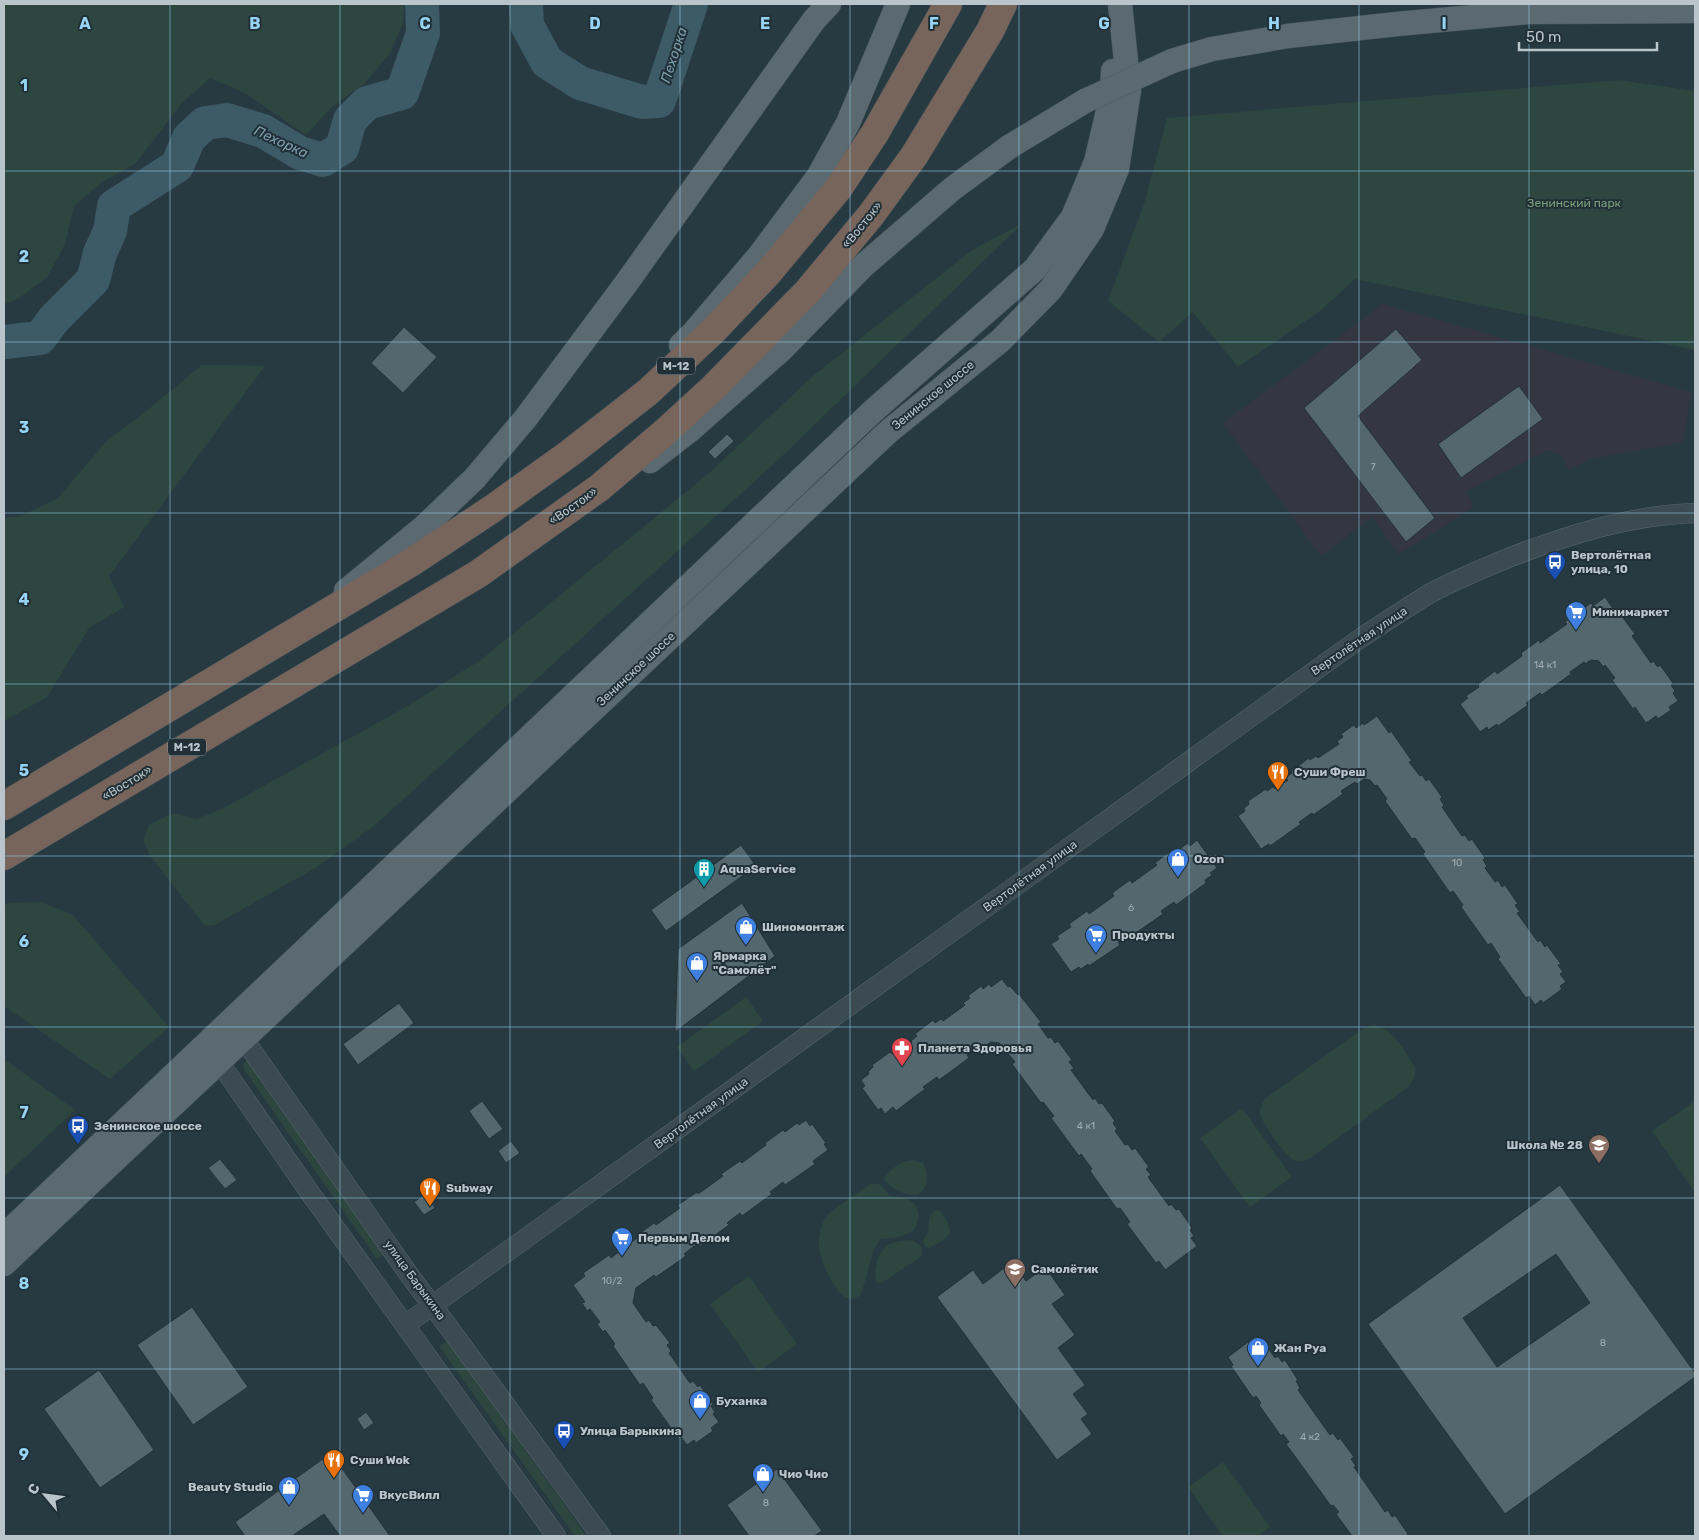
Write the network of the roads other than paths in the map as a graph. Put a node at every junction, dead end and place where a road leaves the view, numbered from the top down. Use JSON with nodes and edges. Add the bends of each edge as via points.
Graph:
{"nodes":[{"id":1,"x":829,"y":4,"type":"edge"},
{"id":2,"x":898,"y":4,"type":"edge"},
{"id":3,"x":1003,"y":4,"type":"edge"},
{"id":4,"x":1112,"y":4,"type":"edge"},
{"id":5,"x":1120,"y":4,"type":"edge"},
{"id":6,"x":947,"y":6,"type":"edge"},
{"id":7,"x":1695,"y":11,"type":"edge"},
{"id":8,"x":582,"y":443,"type":"junction"},
{"id":9,"x":1695,"y":513,"type":"edge"},
{"id":10,"x":478,"y":574,"type":"junction"},
{"id":11,"x":306,"y":624,"type":"junction"},
{"id":12,"x":4,"y":806,"type":"edge"},
{"id":13,"x":4,"y":856,"type":"edge"},
{"id":14,"x":237,"y":1030,"type":"junction"},
{"id":15,"x":213,"y":1053,"type":"junction"},
{"id":16,"x":4,"y":1236,"type":"edge"},
{"id":17,"x":4,"y":1264,"type":"edge"},
{"id":18,"x":433,"y":1305,"type":"junction"},
{"id":19,"x":405,"y":1325,"type":"junction"},
{"id":20,"x":556,"y":1536,"type":"edge"},
{"id":21,"x":601,"y":1536,"type":"edge"}],
"edges":[{"from":1,"to":11,"type":"main road","via":[[814,20],[525,419],[475,478],[424,527]]},
{"from":2,"to":8,"type":"main road","via":[[848,123],[818,177],[759,256],[694,332]]},
{"from":3,"to":10,"type":"highway","name":"«Восток»","number":"М-12","via":[[914,156],[806,292],[713,388],[665,432],[599,488]]},
{"from":4,"to":14,"type":"main road","via":[[1112,94],[1096,162],[1072,217],[1035,269],[873,411]]},
{"from":5,"to":14,"type":"main road","name":"Зенинское шоссе","via":[[1129,90],[1116,169],[1092,229],[1051,289],[1000,341],[888,432]]},
{"from":6,"to":8,"type":"highway","number":"М-12","via":[[838,189],[768,273],[648,392]]},
{"from":7,"to":10,"type":"main road","bridge":true,"via":[[1528,12],[1288,36],[1212,49],[1172,61],[1085,101],[1009,147],[952,189],[862,266],[774,356],[690,430],[621,484]]},
{"from":8,"to":11,"type":"highway","number":"М-12","via":[[412,562]]},
{"from":9,"to":18,"type":"street","name":"Вертолётная улица","via":[[1638,519],[1581,532],[1484,568],[1422,599],[1362,637]]},
{"from":10,"to":13,"type":"highway","name":"«Восток»","number":"М-12"},
{"from":11,"to":12,"type":"highway","number":"М-12"},
{"from":14,"to":15,"type":"main road","name":"Зенинское шоссе"},
{"from":14,"to":18,"type":"street","name":"улица Барыкина"},
{"from":15,"to":16,"type":"main road","name":"Зенинское шоссе"},
{"from":15,"to":17,"type":"main road","name":"Зенинское шоссе"},
{"from":15,"to":19,"type":"street"},
{"from":18,"to":19,"type":"street","name":"Вертолётная улица"},
{"from":18,"to":21,"type":"street","name":"улица Барыкина"},
{"from":19,"to":20,"type":"street"}]}
